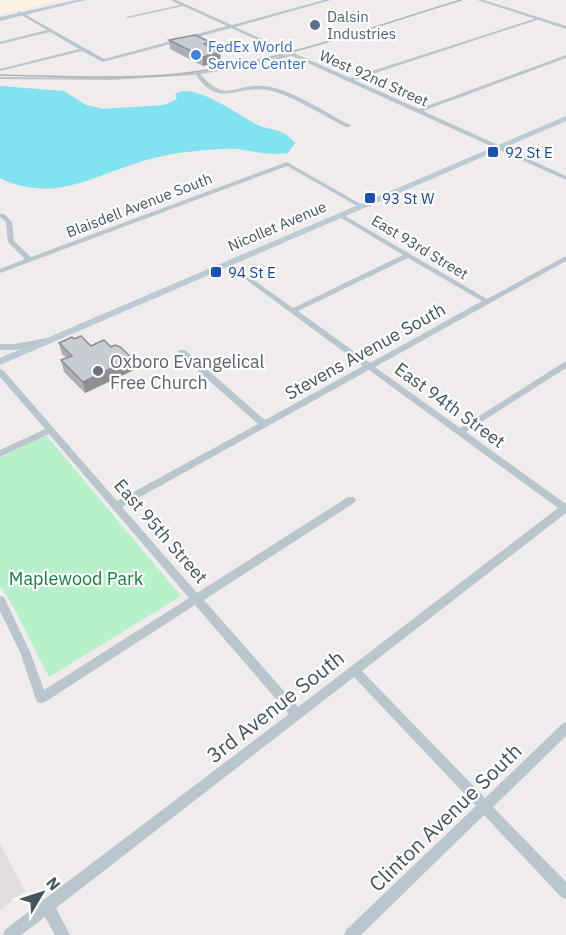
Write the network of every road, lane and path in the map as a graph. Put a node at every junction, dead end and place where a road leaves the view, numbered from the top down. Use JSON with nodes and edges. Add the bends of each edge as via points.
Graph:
{"nodes":[{"id":1,"x":73,"y":0,"type":"edge"},
{"id":2,"x":83,"y":0,"type":"edge"},
{"id":3,"x":173,"y":0,"type":"edge"},
{"id":4,"x":329,"y":0,"type":"edge"},
{"id":5,"x":479,"y":0,"type":"edge"},
{"id":6,"x":183,"y":5,"type":"junction"},
{"id":7,"x":20,"y":13,"type":"junction"},
{"id":8,"x":128,"y":17,"type":"dead end"},
{"id":9,"x":0,"y":18,"type":"edge"},
{"id":10,"x":536,"y":19,"type":"junction"},
{"id":11,"x":231,"y":27,"type":"junction"},
{"id":12,"x":566,"y":28,"type":"edge"},
{"id":13,"x":50,"y":31,"type":"junction"},
{"id":14,"x":0,"y":43,"type":"edge"},
{"id":15,"x":82,"y":49,"type":"junction"},
{"id":16,"x":293,"y":54,"type":"junction"},
{"id":17,"x":566,"y":56,"type":"edge"},
{"id":18,"x":1,"y":70,"type":"edge"},
{"id":19,"x":198,"y":75,"type":"junction"},
{"id":20,"x":0,"y":78,"type":"edge"},
{"id":21,"x":350,"y":80,"type":"junction"},
{"id":22,"x":419,"y":111,"type":"junction"},
{"id":23,"x":566,"y":118,"type":"edge"},
{"id":24,"x":348,"y":126,"type":"dead end"},
{"id":25,"x":499,"y":147,"type":"junction"},
{"id":26,"x":566,"y":178,"type":"edge"},
{"id":27,"x":361,"y":206,"type":"junction"},
{"id":28,"x":2,"y":215,"type":"dead end"},
{"id":29,"x":340,"y":215,"type":"junction"},
{"id":30,"x":408,"y":255,"type":"junction"},
{"id":31,"x":566,"y":258,"type":"edge"},
{"id":32,"x":30,"y":260,"type":"junction"},
{"id":33,"x":228,"y":264,"type":"junction"},
{"id":34,"x":0,"y":271,"type":"edge"},
{"id":35,"x":486,"y":302,"type":"junction"},
{"id":36,"x":293,"y":311,"type":"junction"},
{"id":37,"x":51,"y":340,"type":"junction"},
{"id":38,"x":0,"y":347,"type":"edge"},
{"id":39,"x":182,"y":352,"type":"dead end"},
{"id":40,"x":0,"y":362,"type":"edge"},
{"id":41,"x":566,"y":364,"type":"edge"},
{"id":42,"x":369,"y":366,"type":"junction"},
{"id":43,"x":0,"y":372,"type":"edge"},
{"id":44,"x":263,"y":423,"type":"junction"},
{"id":45,"x":51,"y":430,"type":"junction"},
{"id":46,"x":460,"y":432,"type":"junction"},
{"id":47,"x":0,"y":454,"type":"edge"},
{"id":48,"x":351,"y":500,"type":"dead end"},
{"id":49,"x":116,"y":506,"type":"junction"},
{"id":50,"x":566,"y":509,"type":"edge"},
{"id":51,"x":196,"y":599,"type":"junction"},
{"id":52,"x":0,"y":600,"type":"edge"},
{"id":53,"x":354,"y":670,"type":"junction"},
{"id":54,"x":297,"y":714,"type":"junction"},
{"id":55,"x":566,"y":728,"type":"edge"},
{"id":56,"x":484,"y":806,"type":"junction"},
{"id":57,"x":566,"y":892,"type":"edge"},
{"id":58,"x":47,"y":906,"type":"junction"},
{"id":59,"x":10,"y":935,"type":"edge"},
{"id":60,"x":63,"y":935,"type":"edge"},
{"id":61,"x":351,"y":935,"type":"edge"}],
"edges":[{"from":1,"to":7,"type":"main road"},
{"from":2,"to":7,"type":"main road"},
{"from":3,"to":6,"type":"street","name":"West 92nd Street"},
{"from":4,"to":11,"type":"street"},
{"from":5,"to":10,"type":"street"},
{"from":6,"to":8,"type":"street"},
{"from":6,"to":11,"type":"street","name":"West 92nd Street"},
{"from":7,"to":9,"type":"main road"},
{"from":7,"to":13,"type":"street"},
{"from":10,"to":12,"type":"street"},
{"from":10,"to":21,"type":"street"},
{"from":11,"to":15,"type":"street","via":[[103,61]]},
{"from":11,"to":16,"type":"street","name":"West 92nd Street"},
{"from":13,"to":14,"type":"street"},
{"from":13,"to":15,"type":"street"},
{"from":15,"to":18,"type":"street"},
{"from":16,"to":19,"type":"street"},
{"from":16,"to":21,"type":"street","name":"West 92nd Street"},
{"from":17,"to":22,"type":"street"},
{"from":19,"to":20,"type":"street"},
{"from":19,"to":24,"type":"street","via":[[219,92],[272,90]]},
{"from":21,"to":22,"type":"street","name":"West 92nd Street"},
{"from":22,"to":25,"type":"street","name":"West 92nd Street"},
{"from":23,"to":25,"type":"main road","name":"Nicollet Avenue"},
{"from":25,"to":26,"type":"street","name":"West 92nd Street"},
{"from":25,"to":27,"type":"main road","name":"Nicollet Avenue"},
{"from":27,"to":29,"type":"main road","name":"Nicollet Avenue"},
{"from":27,"to":32,"type":"street","name":"Blaisdell Avenue South","via":[[287,164]]},
{"from":28,"to":32,"type":"street","via":[[9,222],[11,242]]},
{"from":29,"to":30,"type":"street","name":"East 93rd Street"},
{"from":29,"to":33,"type":"main road","name":"Nicollet Avenue"},
{"from":30,"to":35,"type":"street","name":"East 93rd Street"},
{"from":30,"to":36,"type":"street"},
{"from":31,"to":35,"type":"street","name":"Stevens Avenue South"},
{"from":32,"to":34,"type":"street","name":"Blaisdell Avenue South"},
{"from":33,"to":36,"type":"street","name":"East 94th Street"},
{"from":33,"to":37,"type":"main road","name":"Nicollet Avenue"},
{"from":35,"to":42,"type":"street","name":"Stevens Avenue South"},
{"from":36,"to":42,"type":"street","name":"East 94th Street"},
{"from":37,"to":38,"type":"street"},
{"from":37,"to":40,"type":"main road","name":"Nicollet Avenue"},
{"from":39,"to":44,"type":"street"},
{"from":41,"to":46,"type":"street"},
{"from":42,"to":44,"type":"street","name":"Stevens Avenue South"},
{"from":42,"to":46,"type":"street","name":"East 94th Street"},
{"from":43,"to":45,"type":"street","name":"East 95th Street"},
{"from":44,"to":49,"type":"street","name":"Stevens Avenue South"},
{"from":45,"to":47,"type":"street"},
{"from":45,"to":49,"type":"street","name":"East 95th Street"},
{"from":46,"to":50,"type":"street","name":"East 94th Street"},
{"from":48,"to":51,"type":"street"},
{"from":49,"to":51,"type":"street","name":"East 95th Street"},
{"from":50,"to":53,"type":"street","name":"3rd Avenue South"},
{"from":51,"to":52,"type":"street","via":[[41,698]]},
{"from":51,"to":54,"type":"street","name":"East 95th Street"},
{"from":53,"to":54,"type":"street","name":"3rd Avenue South"},
{"from":53,"to":56,"type":"street"},
{"from":54,"to":58,"type":"street","name":"3rd Avenue South"},
{"from":55,"to":56,"type":"street","name":"Clinton Avenue South"},
{"from":56,"to":57,"type":"street"},
{"from":56,"to":61,"type":"street","name":"Clinton Avenue South"},
{"from":58,"to":59,"type":"street","name":"3rd Avenue South"},
{"from":58,"to":60,"type":"street"}]}
